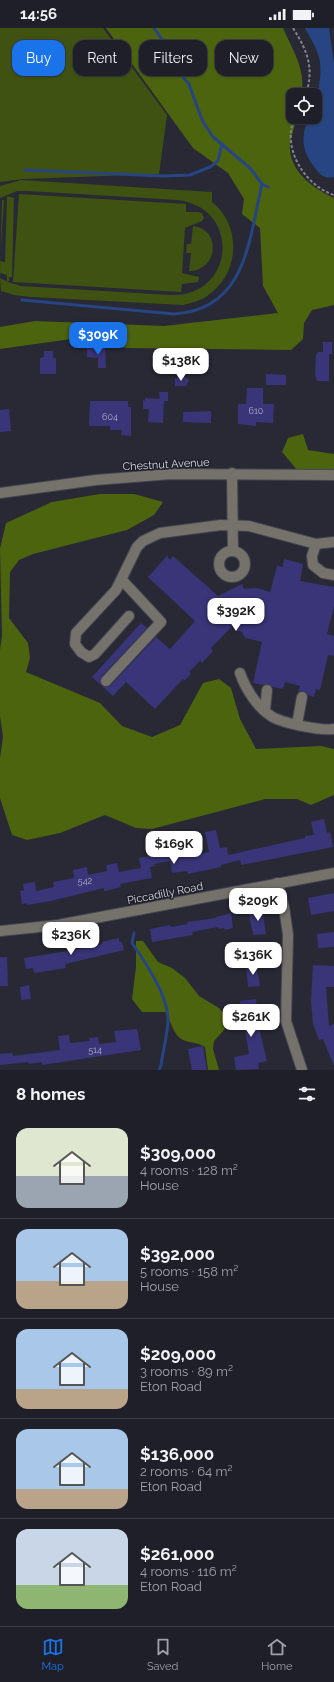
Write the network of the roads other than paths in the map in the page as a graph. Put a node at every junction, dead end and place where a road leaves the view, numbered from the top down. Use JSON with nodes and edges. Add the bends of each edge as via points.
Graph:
{"nodes":[{"id":1,"x":232,"y":473,"type":"junction"},
{"id":2,"x":334,"y":475,"type":"edge"},
{"id":3,"x":0,"y":493,"type":"edge"},
{"id":4,"x":233,"y":526,"type":"junction"},
{"id":5,"x":334,"y":542,"type":"edge"},
{"id":6,"x":316,"y":544,"type":"junction"},
{"id":7,"x":233,"y":551,"type":"dead end"},
{"id":8,"x":334,"y":575,"type":"edge"},
{"id":9,"x":122,"y":580,"type":"junction"},
{"id":10,"x":129,"y":616,"type":"dead end"},
{"id":11,"x":240,"y":673,"type":"dead end"},
{"id":12,"x":106,"y":681,"type":"dead end"},
{"id":13,"x":267,"y":690,"type":"dead end"},
{"id":14,"x":302,"y":697,"type":"dead end"},
{"id":15,"x":265,"y":710,"type":"junction"},
{"id":16,"x":297,"y":724,"type":"junction"},
{"id":17,"x":334,"y":729,"type":"edge"},
{"id":18,"x":334,"y":873,"type":"edge"},
{"id":19,"x":277,"y":883,"type":"junction"},
{"id":20,"x":0,"y":931,"type":"edge"},
{"id":21,"x":302,"y":1070,"type":"edge"}],
"edges":[{"from":1,"to":2,"type":"street","name":"Chestnut Avenue"},
{"from":1,"to":3,"type":"street","name":"Chestnut Avenue","via":[[148,476]]},
{"from":1,"to":4,"type":"street"},
{"from":4,"to":6,"type":"street","via":[[249,526]]},
{"from":4,"to":7,"type":"street"},
{"from":4,"to":9,"type":"street","via":[[192,528],[150,537],[133,553]]},
{"from":5,"to":6,"type":"street"},
{"from":6,"to":8,"type":"street","via":[[312,556],[314,565],[323,572]]},
{"from":9,"to":10,"type":"street","via":[[76,633],[75,644],[89,657],[95,654]]},
{"from":9,"to":12,"type":"street","via":[[161,622]]},
{"from":11,"to":15,"type":"street","via":[[252,696]]},
{"from":13,"to":15,"type":"street"},
{"from":14,"to":16,"type":"street"},
{"from":15,"to":16,"type":"street","via":[[271,716]]},
{"from":16,"to":17,"type":"street","via":[[324,730]]},
{"from":18,"to":19,"type":"street","name":"Piccadilly Road"},
{"from":19,"to":20,"type":"street","name":"Piccadilly Road","via":[[58,925]]},
{"from":19,"to":21,"type":"street","via":[[288,935],[286,1021]]}]}
